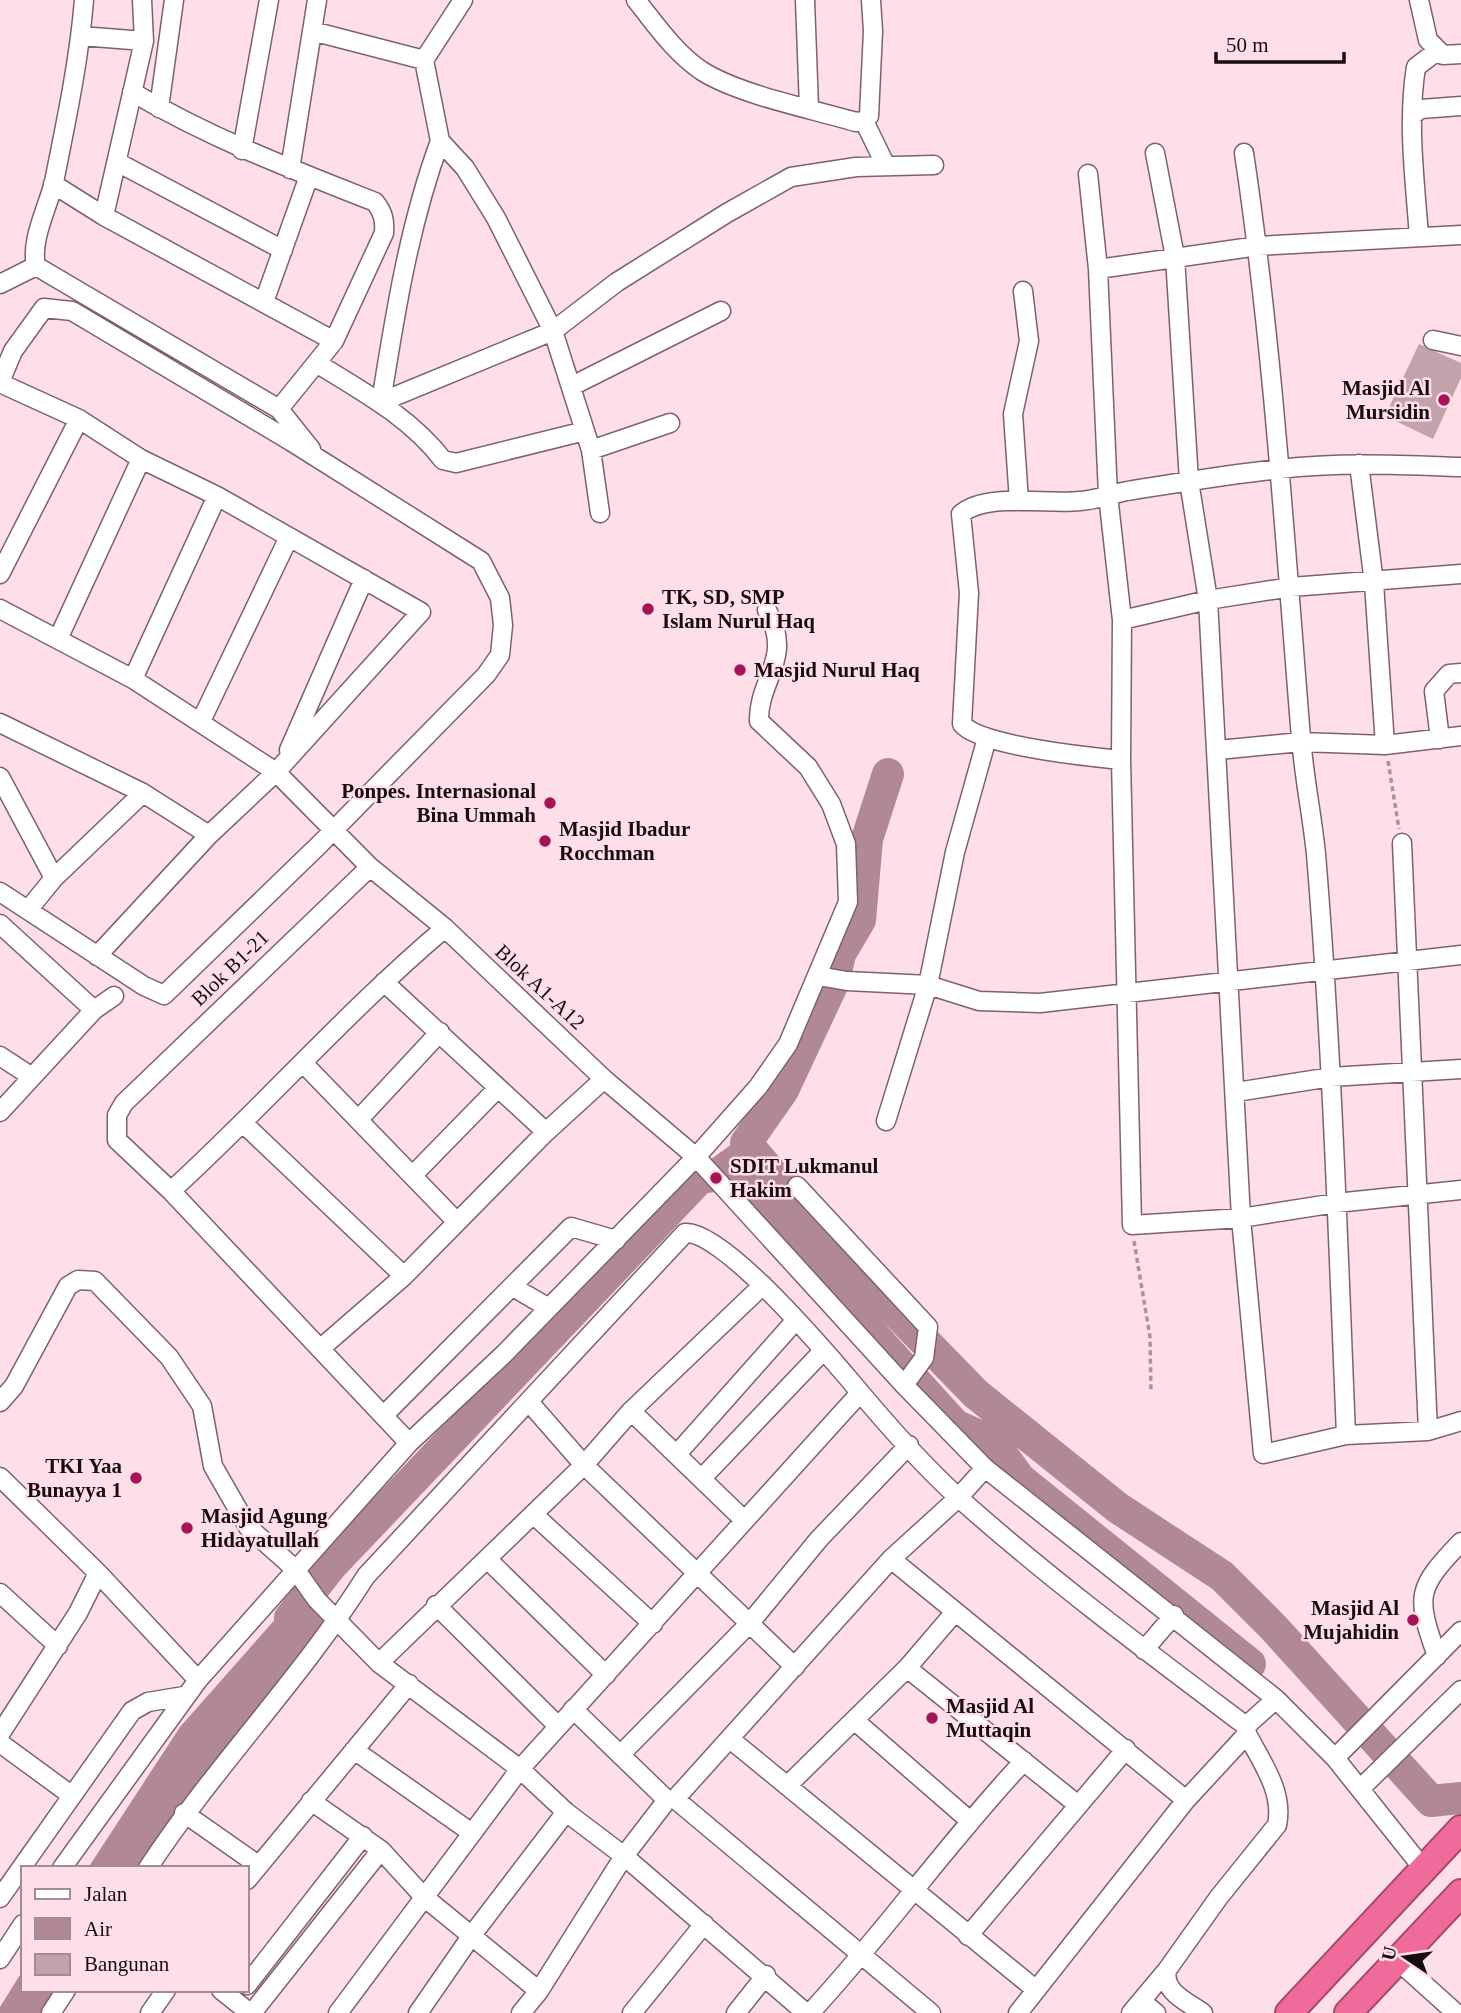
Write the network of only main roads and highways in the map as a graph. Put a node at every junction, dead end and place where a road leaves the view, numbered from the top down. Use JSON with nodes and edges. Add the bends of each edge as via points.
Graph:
{"nodes":[{"id":1,"x":1461,"y":1829,"type":"edge"},
{"id":2,"x":1461,"y":1893,"type":"edge"},
{"id":3,"x":1289,"y":2013,"type":"edge"},
{"id":4,"x":1348,"y":2013,"type":"edge"}],
"edges":[{"from":1,"to":3,"type":"highway"},
{"from":2,"to":4,"type":"highway"}]}
